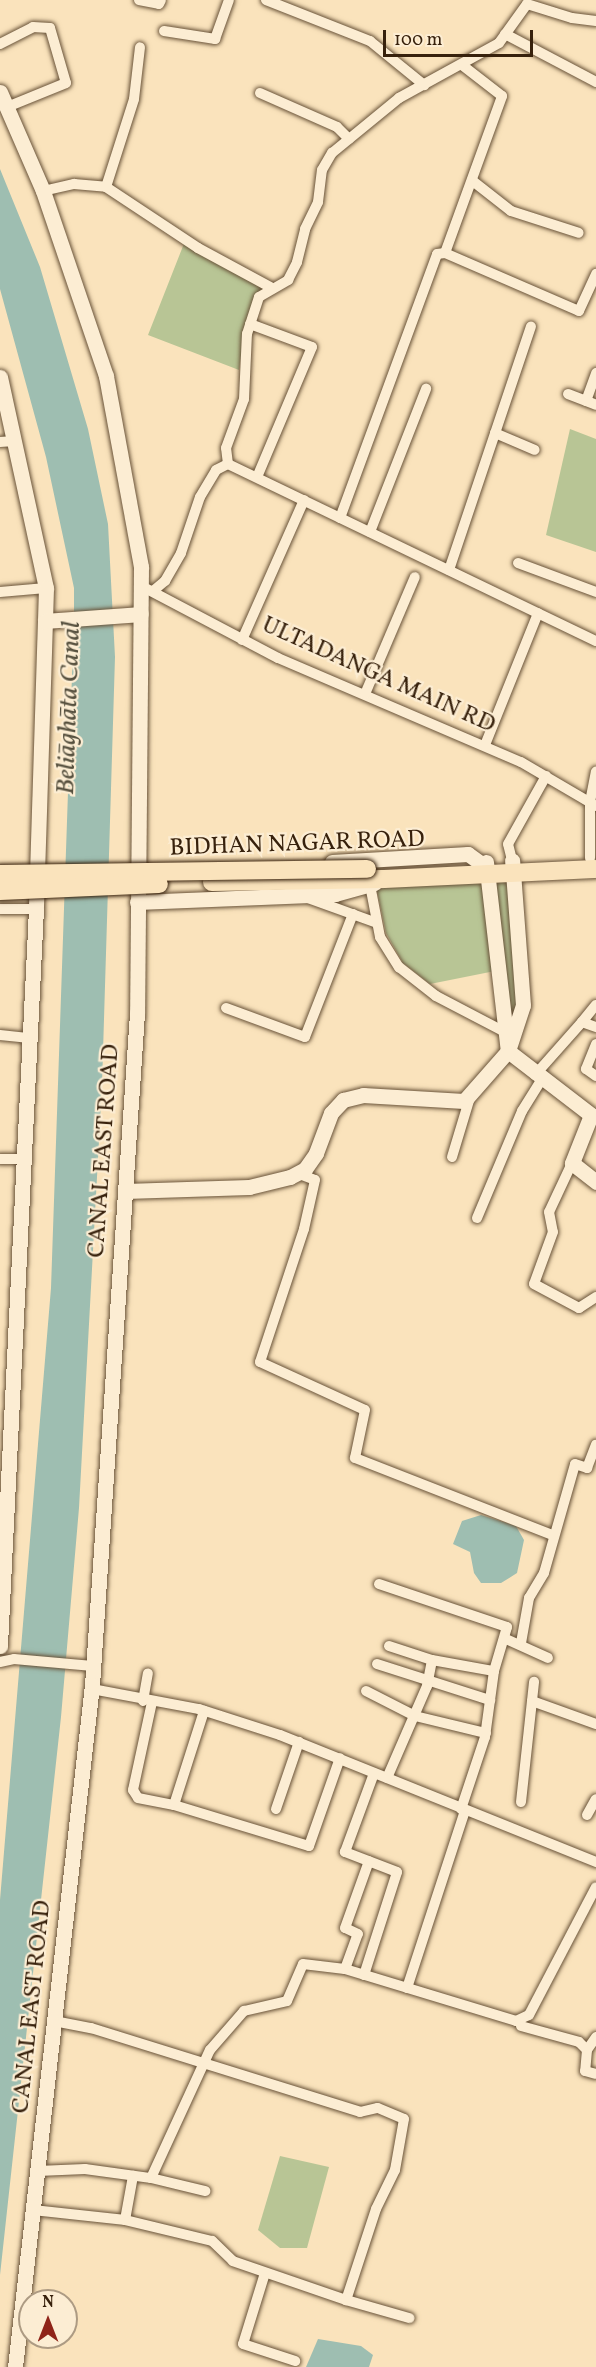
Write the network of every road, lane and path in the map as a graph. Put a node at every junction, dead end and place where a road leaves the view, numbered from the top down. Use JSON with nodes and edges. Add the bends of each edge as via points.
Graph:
{"nodes":[{"id":1,"x":139,"y":0,"type":"edge"},
{"id":2,"x":160,"y":0,"type":"edge"},
{"id":3,"x":228,"y":0,"type":"edge"},
{"id":4,"x":266,"y":0,"type":"edge"},
{"id":5,"x":528,"y":2,"type":"edge"},
{"id":6,"x":596,"y":21,"type":"edge"},
{"id":7,"x":164,"y":31,"type":"dead end"},
{"id":8,"x":505,"y":34,"type":"junction"},
{"id":9,"x":0,"y":44,"type":"edge"},
{"id":10,"x":140,"y":47,"type":"dead end"},
{"id":11,"x":462,"y":65,"type":"junction"},
{"id":12,"x":596,"y":82,"type":"edge"},
{"id":13,"x":424,"y":85,"type":"junction"},
{"id":14,"x":0,"y":92,"type":"edge"},
{"id":15,"x":260,"y":93,"type":"dead end"},
{"id":16,"x":7,"y":107,"type":"junction"},
{"id":17,"x":349,"y":139,"type":"junction"},
{"id":18,"x":474,"y":182,"type":"junction"},
{"id":19,"x":106,"y":187,"type":"junction"},
{"id":20,"x":43,"y":191,"type":"junction"},
{"id":21,"x":579,"y":233,"type":"dead end"},
{"id":22,"x":445,"y":253,"type":"junction"},
{"id":23,"x":596,"y":274,"type":"edge"},
{"id":24,"x":270,"y":287,"type":"junction"},
{"id":25,"x":250,"y":324,"type":"junction"},
{"id":26,"x":531,"y":326,"type":"dead end"},
{"id":27,"x":596,"y":373,"type":"edge"},
{"id":28,"x":0,"y":377,"type":"edge"},
{"id":29,"x":426,"y":389,"type":"dead end"},
{"id":30,"x":568,"y":394,"type":"dead end"},
{"id":31,"x":591,"y":403,"type":"edge"},
{"id":32,"x":495,"y":432,"type":"junction"},
{"id":33,"x":7,"y":442,"type":"edge"},
{"id":34,"x":535,"y":450,"type":"dead end"},
{"id":35,"x":228,"y":464,"type":"junction"},
{"id":36,"x":257,"y":477,"type":"junction"},
{"id":37,"x":304,"y":500,"type":"junction"},
{"id":38,"x":340,"y":518,"type":"junction"},
{"id":39,"x":370,"y":532,"type":"junction"},
{"id":40,"x":518,"y":563,"type":"dead end"},
{"id":41,"x":449,"y":570,"type":"junction"},
{"id":42,"x":415,"y":577,"type":"dead end"},
{"id":43,"x":46,"y":588,"type":"junction"},
{"id":44,"x":147,"y":589,"type":"junction"},
{"id":45,"x":0,"y":592,"type":"edge"},
{"id":46,"x":596,"y":592,"type":"edge"},
{"id":47,"x":538,"y":613,"type":"junction"},
{"id":48,"x":137,"y":615,"type":"junction"},
{"id":49,"x":49,"y":621,"type":"junction"},
{"id":50,"x":242,"y":640,"type":"junction"},
{"id":51,"x":596,"y":641,"type":"edge"},
{"id":52,"x":365,"y":694,"type":"junction"},
{"id":53,"x":484,"y":746,"type":"junction"},
{"id":54,"x":596,"y":772,"type":"edge"},
{"id":55,"x":546,"y":776,"type":"junction"},
{"id":56,"x":593,"y":804,"type":"edge"},
{"id":57,"x":594,"y":861,"type":"edge"},
{"id":58,"x":137,"y":866,"type":"junction"},
{"id":59,"x":485,"y":866,"type":"junction"},
{"id":60,"x":513,"y":866,"type":"junction"},
{"id":61,"x":0,"y":867,"type":"edge"},
{"id":62,"x":38,"y":867,"type":"junction"},
{"id":63,"x":0,"y":874,"type":"edge"},
{"id":64,"x":372,"y":878,"type":"junction"},
{"id":65,"x":0,"y":891,"type":"edge"},
{"id":66,"x":302,"y":896,"type":"junction"},
{"id":67,"x":137,"y":902,"type":"junction"},
{"id":68,"x":0,"y":909,"type":"edge"},
{"id":69,"x":36,"y":909,"type":"junction"},
{"id":70,"x":353,"y":914,"type":"junction"},
{"id":71,"x":377,"y":923,"type":"junction"},
{"id":72,"x":596,"y":1005,"type":"edge"},
{"id":73,"x":226,"y":1008,"type":"dead end"},
{"id":74,"x":582,"y":1022,"type":"junction"},
{"id":75,"x":596,"y":1027,"type":"edge"},
{"id":76,"x":505,"y":1032,"type":"junction"},
{"id":77,"x":0,"y":1035,"type":"edge"},
{"id":78,"x":30,"y":1038,"type":"junction"},
{"id":79,"x":596,"y":1044,"type":"edge"},
{"id":80,"x":508,"y":1051,"type":"junction"},
{"id":81,"x":596,"y":1076,"type":"edge"},
{"id":82,"x":538,"y":1077,"type":"junction"},
{"id":83,"x":471,"y":1093,"type":"junction"},
{"id":84,"x":452,"y":1157,"type":"dead end"},
{"id":85,"x":0,"y":1159,"type":"edge"},
{"id":86,"x":23,"y":1159,"type":"junction"},
{"id":87,"x":572,"y":1163,"type":"junction"},
{"id":88,"x":297,"y":1173,"type":"junction"},
{"id":89,"x":596,"y":1182,"type":"edge"},
{"id":90,"x":125,"y":1191,"type":"junction"},
{"id":91,"x":477,"y":1218,"type":"dead end"},
{"id":92,"x":596,"y":1297,"type":"edge"},
{"id":93,"x":596,"y":1445,"type":"edge"},
{"id":94,"x":553,"y":1535,"type":"junction"},
{"id":95,"x":379,"y":1584,"type":"dead end"},
{"id":96,"x":506,"y":1639,"type":"junction"},
{"id":97,"x":521,"y":1643,"type":"junction"},
{"id":98,"x":0,"y":1646,"type":"edge"},
{"id":99,"x":389,"y":1646,"type":"dead end"},
{"id":100,"x":549,"y":1658,"type":"dead end"},
{"id":101,"x":432,"y":1660,"type":"junction"},
{"id":102,"x":0,"y":1662,"type":"edge"},
{"id":103,"x":377,"y":1665,"type":"dead end"},
{"id":104,"x":87,"y":1666,"type":"junction"},
{"id":105,"x":494,"y":1671,"type":"junction"},
{"id":106,"x":148,"y":1673,"type":"dead end"},
{"id":107,"x":427,"y":1680,"type":"junction"},
{"id":108,"x":534,"y":1682,"type":"dead end"},
{"id":109,"x":92,"y":1689,"type":"junction"},
{"id":110,"x":366,"y":1691,"type":"dead end"},
{"id":111,"x":490,"y":1700,"type":"junction"},
{"id":112,"x":147,"y":1701,"type":"junction"},
{"id":113,"x":532,"y":1701,"type":"junction"},
{"id":114,"x":204,"y":1711,"type":"junction"},
{"id":115,"x":415,"y":1716,"type":"junction"},
{"id":116,"x":596,"y":1724,"type":"edge"},
{"id":117,"x":486,"y":1733,"type":"junction"},
{"id":118,"x":299,"y":1743,"type":"junction"},
{"id":119,"x":340,"y":1758,"type":"junction"},
{"id":120,"x":374,"y":1773,"type":"junction"},
{"id":121,"x":387,"y":1778,"type":"junction"},
{"id":122,"x":596,"y":1799,"type":"edge"},
{"id":123,"x":521,"y":1802,"type":"dead end"},
{"id":124,"x":174,"y":1805,"type":"junction"},
{"id":125,"x":276,"y":1809,"type":"dead end"},
{"id":126,"x":463,"y":1810,"type":"junction"},
{"id":127,"x":587,"y":1815,"type":"dead end"},
{"id":128,"x":369,"y":1861,"type":"junction"},
{"id":129,"x":596,"y":1862,"type":"edge"},
{"id":130,"x":596,"y":1887,"type":"edge"},
{"id":131,"x":345,"y":1969,"type":"junction"},
{"id":132,"x":364,"y":1975,"type":"junction"},
{"id":133,"x":407,"y":1988,"type":"junction"},
{"id":134,"x":54,"y":2021,"type":"junction"},
{"id":135,"x":521,"y":2026,"type":"dead end"},
{"id":136,"x":596,"y":2037,"type":"edge"},
{"id":137,"x":587,"y":2050,"type":"junction"},
{"id":138,"x":203,"y":2064,"type":"junction"},
{"id":139,"x":596,"y":2074,"type":"edge"},
{"id":140,"x":38,"y":2171,"type":"junction"},
{"id":141,"x":133,"y":2176,"type":"junction"},
{"id":142,"x":151,"y":2178,"type":"junction"},
{"id":143,"x":205,"y":2191,"type":"dead end"},
{"id":144,"x":33,"y":2210,"type":"junction"},
{"id":145,"x":125,"y":2220,"type":"junction"},
{"id":146,"x":265,"y":2273,"type":"junction"},
{"id":147,"x":346,"y":2300,"type":"junction"},
{"id":148,"x":409,"y":2318,"type":"dead end"},
{"id":149,"x":295,"y":2361,"type":"dead end"},
{"id":150,"x":15,"y":2367,"type":"edge"}],
"edges":[{"from":1,"to":2,"type":"street","via":[[159,4]]},
{"from":3,"to":7,"type":"street","via":[[215,39]]},
{"from":4,"to":13,"type":"street","via":[[370,41]]},
{"from":5,"to":6,"type":"street","via":[[572,18]]},
{"from":5,"to":8,"type":"street"},
{"from":8,"to":11,"type":"street","via":[[499,43]]},
{"from":8,"to":12,"type":"street"},
{"from":9,"to":16,"type":"street","via":[[33,27],[50,28],[66,83]]},
{"from":10,"to":19,"type":"street","via":[[134,99]]},
{"from":11,"to":13,"type":"street"},
{"from":11,"to":18,"type":"street","via":[[502,94]]},
{"from":13,"to":17,"type":"street","via":[[399,98]]},
{"from":14,"to":16,"type":"main road","name":"CANAL EAST ROAD"},
{"from":15,"to":17,"type":"street","via":[[337,127]]},
{"from":16,"to":20,"type":"main road","name":"CANAL EAST ROAD"},
{"from":17,"to":24,"type":"street","via":[[332,153],[322,170],[318,202],[288,279]]},
{"from":18,"to":21,"type":"street","via":[[511,211]]},
{"from":18,"to":22,"type":"street"},
{"from":19,"to":20,"type":"street","via":[[74,184]]},
{"from":19,"to":24,"type":"street","via":[[198,248]]},
{"from":20,"to":44,"type":"main road","name":"CANAL EAST ROAD","via":[[106,376]]},
{"from":22,"to":23,"type":"street","via":[[579,311]]},
{"from":22,"to":38,"type":"street","via":[[437,254]]},
{"from":24,"to":25,"type":"street","via":[[259,297]]},
{"from":25,"to":35,"type":"street","via":[[244,399],[226,448]]},
{"from":25,"to":36,"type":"street","via":[[312,346]]},
{"from":26,"to":32,"type":"street"},
{"from":27,"to":31,"type":"street"},
{"from":28,"to":33,"type":"main road"},
{"from":29,"to":39,"type":"street"},
{"from":30,"to":31,"type":"street"},
{"from":32,"to":34,"type":"street"},
{"from":32,"to":41,"type":"street"},
{"from":33,"to":43,"type":"main road"},
{"from":35,"to":36,"type":"street"},
{"from":35,"to":44,"type":"street","via":[[216,470],[200,497],[181,553],[165,581]]},
{"from":36,"to":37,"type":"street"},
{"from":37,"to":38,"type":"street"},
{"from":37,"to":50,"type":"street"},
{"from":38,"to":39,"type":"street"},
{"from":39,"to":41,"type":"street"},
{"from":40,"to":46,"type":"street"},
{"from":41,"to":47,"type":"street"},
{"from":42,"to":52,"type":"street"},
{"from":43,"to":45,"type":"street"},
{"from":43,"to":49,"type":"main road"},
{"from":44,"to":48,"type":"main road","name":"CANAL EAST ROAD"},
{"from":44,"to":50,"type":"street","name":"ULTADANGA MAIN RD"},
{"from":47,"to":51,"type":"street"},
{"from":47,"to":53,"type":"street"},
{"from":48,"to":49,"type":"main road"},
{"from":48,"to":58,"type":"main road","name":"CANAL EAST ROAD"},
{"from":49,"to":62,"type":"main road"},
{"from":50,"to":52,"type":"street","name":"ULTADANGA MAIN RD"},
{"from":52,"to":53,"type":"street","name":"ULTADANGA MAIN RD"},
{"from":53,"to":55,"type":"street","name":"ULTADANGA MAIN RD"},
{"from":54,"to":56,"type":"street"},
{"from":55,"to":56,"type":"street","name":"ULTADANGA MAIN RD"},
{"from":55,"to":60,"type":"street","via":[[508,844]]},
{"from":56,"to":57,"type":"street"},
{"from":57,"to":60,"type":"main road","name":"BIDHAN NAGAR ROAD"},
{"from":58,"to":59,"type":"main road","via":[[334,862],[468,854]]},
{"from":58,"to":67,"type":"main road","name":"CANAL EAST ROAD"},
{"from":59,"to":60,"type":"main road","name":"BIDHAN NAGAR ROAD"},
{"from":59,"to":64,"type":"main road","name":"BIDHAN NAGAR ROAD"},
{"from":59,"to":76,"type":"main road"},
{"from":60,"to":80,"type":"main road","via":[[524,983],[518,1028]]},
{"from":61,"to":62,"type":"street"},
{"from":62,"to":69,"type":"main road"},
{"from":63,"to":64,"type":"main road","name":"BIDHAN NAGAR ROAD","bridge":true},
{"from":64,"to":65,"type":"main road","name":"BIDHAN NAGAR ROAD","bridge":true},
{"from":64,"to":66,"type":"main road","via":[[335,894]]},
{"from":64,"to":71,"type":"street"},
{"from":66,"to":67,"type":"main road"},
{"from":66,"to":70,"type":"street"},
{"from":67,"to":90,"type":"main road","name":"CANAL EAST ROAD","via":[[137,1013]]},
{"from":68,"to":69,"type":"street"},
{"from":69,"to":78,"type":"main road"},
{"from":70,"to":71,"type":"street"},
{"from":70,"to":73,"type":"street","via":[[305,1037]]},
{"from":71,"to":76,"type":"street","via":[[380,937],[399,967],[436,996]]},
{"from":72,"to":74,"type":"street"},
{"from":74,"to":75,"type":"street"},
{"from":74,"to":82,"type":"street"},
{"from":76,"to":80,"type":"main road"},
{"from":77,"to":78,"type":"street"},
{"from":78,"to":86,"type":"main road"},
{"from":79,"to":81,"type":"street","via":[[586,1069]]},
{"from":80,"to":82,"type":"main road"},
{"from":80,"to":83,"type":"main road"},
{"from":82,"to":87,"type":"main road","via":[[591,1115]]},
{"from":82,"to":91,"type":"street"},
{"from":83,"to":84,"type":"street"},
{"from":83,"to":88,"type":"main road","via":[[464,1101],[397,1094],[343,1100],[331,1113],[316,1153]]},
{"from":85,"to":86,"type":"street"},
{"from":86,"to":98,"type":"main road"},
{"from":87,"to":89,"type":"main road"},
{"from":87,"to":92,"type":"street","via":[[549,1212],[553,1232],[534,1284],[579,1308]]},
{"from":88,"to":90,"type":"main road","via":[[249,1187]]},
{"from":88,"to":94,"type":"street","via":[[315,1180],[304,1229],[260,1362],[365,1410],[356,1458]]},
{"from":90,"to":104,"type":"main road","name":"CANAL EAST ROAD"},
{"from":93,"to":94,"type":"street","via":[[587,1468],[575,1464]]},
{"from":94,"to":97,"type":"street","via":[[544,1573],[529,1598]]},
{"from":95,"to":96,"type":"street","via":[[507,1627]]},
{"from":96,"to":97,"type":"street"},
{"from":96,"to":105,"type":"street"},
{"from":97,"to":100,"type":"street"},
{"from":99,"to":101,"type":"street"},
{"from":101,"to":105,"type":"street"},
{"from":101,"to":107,"type":"street"},
{"from":102,"to":104,"type":"street","via":[[14,1659]]},
{"from":103,"to":107,"type":"street"},
{"from":104,"to":109,"type":"main road","name":"CANAL EAST ROAD"},
{"from":105,"to":111,"type":"street"},
{"from":106,"to":112,"type":"street"},
{"from":107,"to":111,"type":"street"},
{"from":107,"to":115,"type":"street"},
{"from":108,"to":113,"type":"street"},
{"from":109,"to":112,"type":"street"},
{"from":109,"to":134,"type":"main road","name":"CANAL EAST ROAD"},
{"from":110,"to":115,"type":"street"},
{"from":111,"to":117,"type":"street"},
{"from":112,"to":114,"type":"street"},
{"from":112,"to":124,"type":"street","via":[[133,1790],[138,1798]]},
{"from":113,"to":116,"type":"street"},
{"from":113,"to":123,"type":"street"},
{"from":114,"to":118,"type":"street"},
{"from":114,"to":124,"type":"street"},
{"from":115,"to":117,"type":"street"},
{"from":115,"to":121,"type":"street"},
{"from":117,"to":126,"type":"street"},
{"from":118,"to":119,"type":"street"},
{"from":118,"to":125,"type":"street"},
{"from":119,"to":120,"type":"street"},
{"from":119,"to":124,"type":"street","via":[[309,1846]]},
{"from":120,"to":121,"type":"street"},
{"from":120,"to":128,"type":"street","via":[[345,1852]]},
{"from":121,"to":126,"type":"street"},
{"from":122,"to":127,"type":"street"},
{"from":126,"to":129,"type":"street","via":[[504,1822]]},
{"from":126,"to":133,"type":"street"},
{"from":128,"to":131,"type":"street","via":[[345,1928],[358,1934]]},
{"from":128,"to":132,"type":"street","via":[[397,1872]]},
{"from":130,"to":133,"type":"street","via":[[529,2015],[516,2021]]},
{"from":131,"to":132,"type":"street"},
{"from":131,"to":138,"type":"street","via":[[303,1964],[287,2001],[244,2011],[210,2050]]},
{"from":132,"to":133,"type":"street"},
{"from":134,"to":138,"type":"street","via":[[91,2028]]},
{"from":134,"to":140,"type":"main road","name":"CANAL EAST ROAD"},
{"from":135,"to":137,"type":"street","via":[[579,2042]]},
{"from":136,"to":137,"type":"street"},
{"from":137,"to":139,"type":"street","via":[[585,2071]]},
{"from":138,"to":142,"type":"street"},
{"from":138,"to":147,"type":"street","via":[[360,2112],[378,2108],[404,2119],[395,2170],[376,2209]]},
{"from":140,"to":141,"type":"street","via":[[85,2169]]},
{"from":140,"to":144,"type":"main road","name":"CANAL EAST ROAD"},
{"from":141,"to":142,"type":"street"},
{"from":141,"to":145,"type":"street"},
{"from":142,"to":143,"type":"street"},
{"from":144,"to":145,"type":"street"},
{"from":144,"to":150,"type":"main road","name":"CANAL EAST ROAD"},
{"from":145,"to":146,"type":"street","via":[[212,2241],[233,2261]]},
{"from":146,"to":147,"type":"street"},
{"from":146,"to":149,"type":"street","via":[[243,2344]]},
{"from":147,"to":148,"type":"street"}]}
